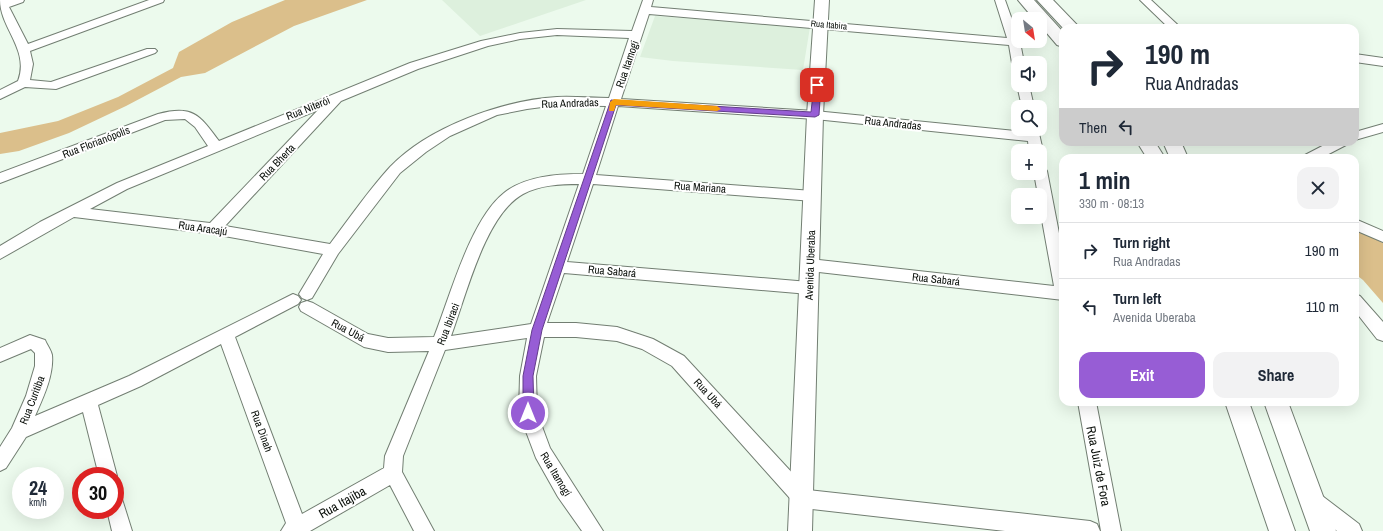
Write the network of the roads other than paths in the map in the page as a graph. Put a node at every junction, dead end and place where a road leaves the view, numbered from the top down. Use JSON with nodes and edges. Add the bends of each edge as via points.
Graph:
{"nodes":[{"id":1,"x":19,"y":0,"type":"edge"},
{"id":2,"x":159,"y":0,"type":"edge"},
{"id":3,"x":822,"y":0,"type":"edge"},
{"id":4,"x":1000,"y":0,"type":"edge"},
{"id":5,"x":1026,"y":0,"type":"edge"},
{"id":6,"x":1045,"y":0,"type":"edge"},
{"id":7,"x":1146,"y":0,"type":"edge"},
{"id":8,"x":1,"y":4,"type":"edge"},
{"id":9,"x":646,"y":5,"type":"edge"},
{"id":10,"x":822,"y":24,"type":"junction"},
{"id":11,"x":1068,"y":24,"type":"edge"},
{"id":12,"x":1171,"y":24,"type":"edge"},
{"id":13,"x":12,"y":25,"type":"junction"},
{"id":14,"x":0,"y":28,"type":"edge"},
{"id":15,"x":1011,"y":33,"type":"edge"},
{"id":16,"x":637,"y":35,"type":"junction"},
{"id":17,"x":1059,"y":37,"type":"edge"},
{"id":18,"x":1011,"y":42,"type":"edge"},
{"id":19,"x":25,"y":49,"type":"junction"},
{"id":20,"x":151,"y":52,"type":"dead end"},
{"id":21,"x":1359,"y":59,"type":"edge"},
{"id":22,"x":1383,"y":62,"type":"edge"},
{"id":23,"x":24,"y":82,"type":"junction"},
{"id":24,"x":0,"y":95,"type":"edge"},
{"id":25,"x":341,"y":95,"type":"junction"},
{"id":26,"x":614,"y":102,"type":"junction"},
{"id":27,"x":815,"y":115,"type":"junction"},
{"id":28,"x":1383,"y":128,"type":"edge"},
{"id":29,"x":1011,"y":131,"type":"edge"},
{"id":30,"x":1359,"y":135,"type":"edge"},
{"id":31,"x":215,"y":146,"type":"junction"},
{"id":32,"x":1333,"y":146,"type":"edge"},
{"id":33,"x":1318,"y":154,"type":"edge"},
{"id":34,"x":0,"y":178,"type":"edge"},
{"id":35,"x":588,"y":179,"type":"junction"},
{"id":36,"x":1042,"y":180,"type":"edge"},
{"id":37,"x":812,"y":196,"type":"junction"},
{"id":38,"x":73,"y":212,"type":"junction"},
{"id":39,"x":1359,"y":226,"type":"edge"},
{"id":40,"x":213,"y":229,"type":"junction"},
{"id":41,"x":1383,"y":237,"type":"edge"},
{"id":42,"x":333,"y":250,"type":"junction"},
{"id":43,"x":0,"y":253,"type":"edge"},
{"id":44,"x":810,"y":265,"type":"junction"},
{"id":45,"x":559,"y":266,"type":"junction"},
{"id":46,"x":1059,"y":272,"type":"edge"},
{"id":47,"x":809,"y":288,"type":"junction"},
{"id":48,"x":1059,"y":293,"type":"edge"},
{"id":49,"x":302,"y":300,"type":"junction"},
{"id":50,"x":1359,"y":305,"type":"edge"},
{"id":51,"x":537,"y":330,"type":"junction"},
{"id":52,"x":1383,"y":334,"type":"edge"},
{"id":53,"x":226,"y":335,"type":"junction"},
{"id":54,"x":440,"y":344,"type":"junction"},
{"id":55,"x":0,"y":355,"type":"edge"},
{"id":56,"x":89,"y":402,"type":"junction"},
{"id":57,"x":1088,"y":406,"type":"edge"},
{"id":58,"x":1238,"y":406,"type":"edge"},
{"id":59,"x":1276,"y":406,"type":"edge"},
{"id":60,"x":20,"y":431,"type":"junction"},
{"id":61,"x":0,"y":462,"type":"edge"},
{"id":62,"x":106,"y":467,"type":"edge"},
{"id":63,"x":393,"y":473,"type":"junction"},
{"id":64,"x":803,"y":499,"type":"junction"},
{"id":65,"x":1311,"y":499,"type":"junction"},
{"id":66,"x":119,"y":519,"type":"edge"},
{"id":67,"x":957,"y":524,"type":"edge"},
{"id":68,"x":294,"y":529,"type":"edge"},
{"id":69,"x":122,"y":531,"type":"edge"},
{"id":70,"x":424,"y":531,"type":"edge"},
{"id":71,"x":592,"y":531,"type":"edge"},
{"id":72,"x":800,"y":531,"type":"edge"},
{"id":73,"x":1090,"y":531,"type":"edge"},
{"id":74,"x":1111,"y":531,"type":"edge"},
{"id":75,"x":1282,"y":531,"type":"edge"},
{"id":76,"x":1323,"y":531,"type":"edge"},
{"id":77,"x":1352,"y":531,"type":"edge"}],
"edges":[{"from":1,"to":8,"type":"street"},
{"from":2,"to":19,"type":"street"},
{"from":3,"to":10,"type":"street","name":"Avenida Uberaba"},
{"from":4,"to":15,"type":"street"},
{"from":5,"to":17,"type":"main road"},
{"from":6,"to":11,"type":"main road"},
{"from":7,"to":12,"type":"street"},
{"from":8,"to":13,"type":"street"},
{"from":9,"to":10,"type":"street","name":"Rua Itabira"},
{"from":9,"to":16,"type":"street","name":"Rua Itamogi"},
{"from":10,"to":18,"type":"street","name":"Rua Itabira"},
{"from":10,"to":27,"type":"street","name":"Avenida Uberaba"},
{"from":13,"to":14,"type":"street"},
{"from":13,"to":19,"type":"street"},
{"from":16,"to":25,"type":"street","name":"Rua Niterói","via":[[557,32],[520,36],[450,54]]},
{"from":16,"to":26,"type":"street","name":"Rua Itamogi"},
{"from":19,"to":23,"type":"street","via":[[27,64]]},
{"from":20,"to":23,"type":"street","via":[[52,86]]},
{"from":21,"to":22,"type":"street"},
{"from":23,"to":24,"type":"street"},
{"from":25,"to":31,"type":"street","name":"Rua Niterói"},
{"from":25,"to":40,"type":"street","name":"Rua Bherta"},
{"from":26,"to":27,"type":"street","name":"Rua Andradas"},
{"from":26,"to":35,"type":"street","name":"Rua Itamogi"},
{"from":26,"to":42,"type":"street","name":"Rua Andradas","via":[[557,101],[527,105],[494,112],[445,133],[395,170]]},
{"from":27,"to":29,"type":"street","name":"Rua Andradas"},
{"from":27,"to":37,"type":"street","name":"Avenida Uberaba"},
{"from":28,"to":30,"type":"street"},
{"from":31,"to":34,"type":"street","name":"Rua Florianópolis","via":[[193,117],[180,113],[162,117]]},
{"from":31,"to":38,"type":"street","name":"Rua Niterói","via":[[122,186]]},
{"from":32,"to":33,"type":"street"},
{"from":35,"to":37,"type":"street","name":"Rua Mariana"},
{"from":35,"to":45,"type":"street","name":"Rua Itamogi"},
{"from":35,"to":54,"type":"street","name":"Rua Ibiraci","via":[[553,180],[530,185],[508,196],[494,211],[479,240]]},
{"from":36,"to":46,"type":"street"},
{"from":37,"to":44,"type":"street","name":"Avenida Uberaba"},
{"from":38,"to":40,"type":"street","name":"Rua Aracajú"},
{"from":38,"to":43,"type":"street","name":"Rua Niterói"},
{"from":39,"to":41,"type":"street"},
{"from":40,"to":42,"type":"street","name":"Rua Aracajú"},
{"from":42,"to":49,"type":"street","name":"Rua Andradas"},
{"from":44,"to":47,"type":"street","name":"Avenida Uberaba"},
{"from":44,"to":48,"type":"street","name":"Rua Sabará"},
{"from":45,"to":47,"type":"street","name":"Rua Sabará"},
{"from":45,"to":51,"type":"street","name":"Rua Itamogi"},
{"from":47,"to":64,"type":"street","name":"Avenida Uberaba"},
{"from":49,"to":53,"type":"street"},
{"from":49,"to":54,"type":"street","name":"Rua Ubá","via":[[364,340],[388,344]]},
{"from":50,"to":52,"type":"street"},
{"from":51,"to":54,"type":"street","name":"Rua Ubá"},
{"from":51,"to":64,"type":"street","name":"Rua Ubá","via":[[617,334],[647,344],[678,361]]},
{"from":51,"to":71,"type":"street","name":"Rua Itamogi","via":[[528,376],[528,413],[542,452]]},
{"from":53,"to":56,"type":"street"},
{"from":53,"to":68,"type":"street","name":"Rua Dinah"},
{"from":54,"to":63,"type":"street","name":"Rua Ibiraci","via":[[394,456]]},
{"from":55,"to":60,"type":"street","name":"Rua Curitiba","via":[[30,342],[39,343],[44,350],[42,377]]},
{"from":56,"to":60,"type":"street"},
{"from":56,"to":62,"type":"street"},
{"from":57,"to":74,"type":"street","name":"Rua Juiz de Fora"},
{"from":58,"to":75,"type":"main road"},
{"from":59,"to":65,"type":"main road"},
{"from":60,"to":61,"type":"street","name":"Rua Curitiba"},
{"from":63,"to":68,"type":"street","name":"Rua Itajiba"},
{"from":63,"to":70,"type":"street"},
{"from":64,"to":67,"type":"street"},
{"from":64,"to":72,"type":"street","name":"Avenida Uberaba"},
{"from":65,"to":76,"type":"main road"},
{"from":65,"to":77,"type":"street"},
{"from":66,"to":69,"type":"street"},
{"from":67,"to":73,"type":"street"}]}
